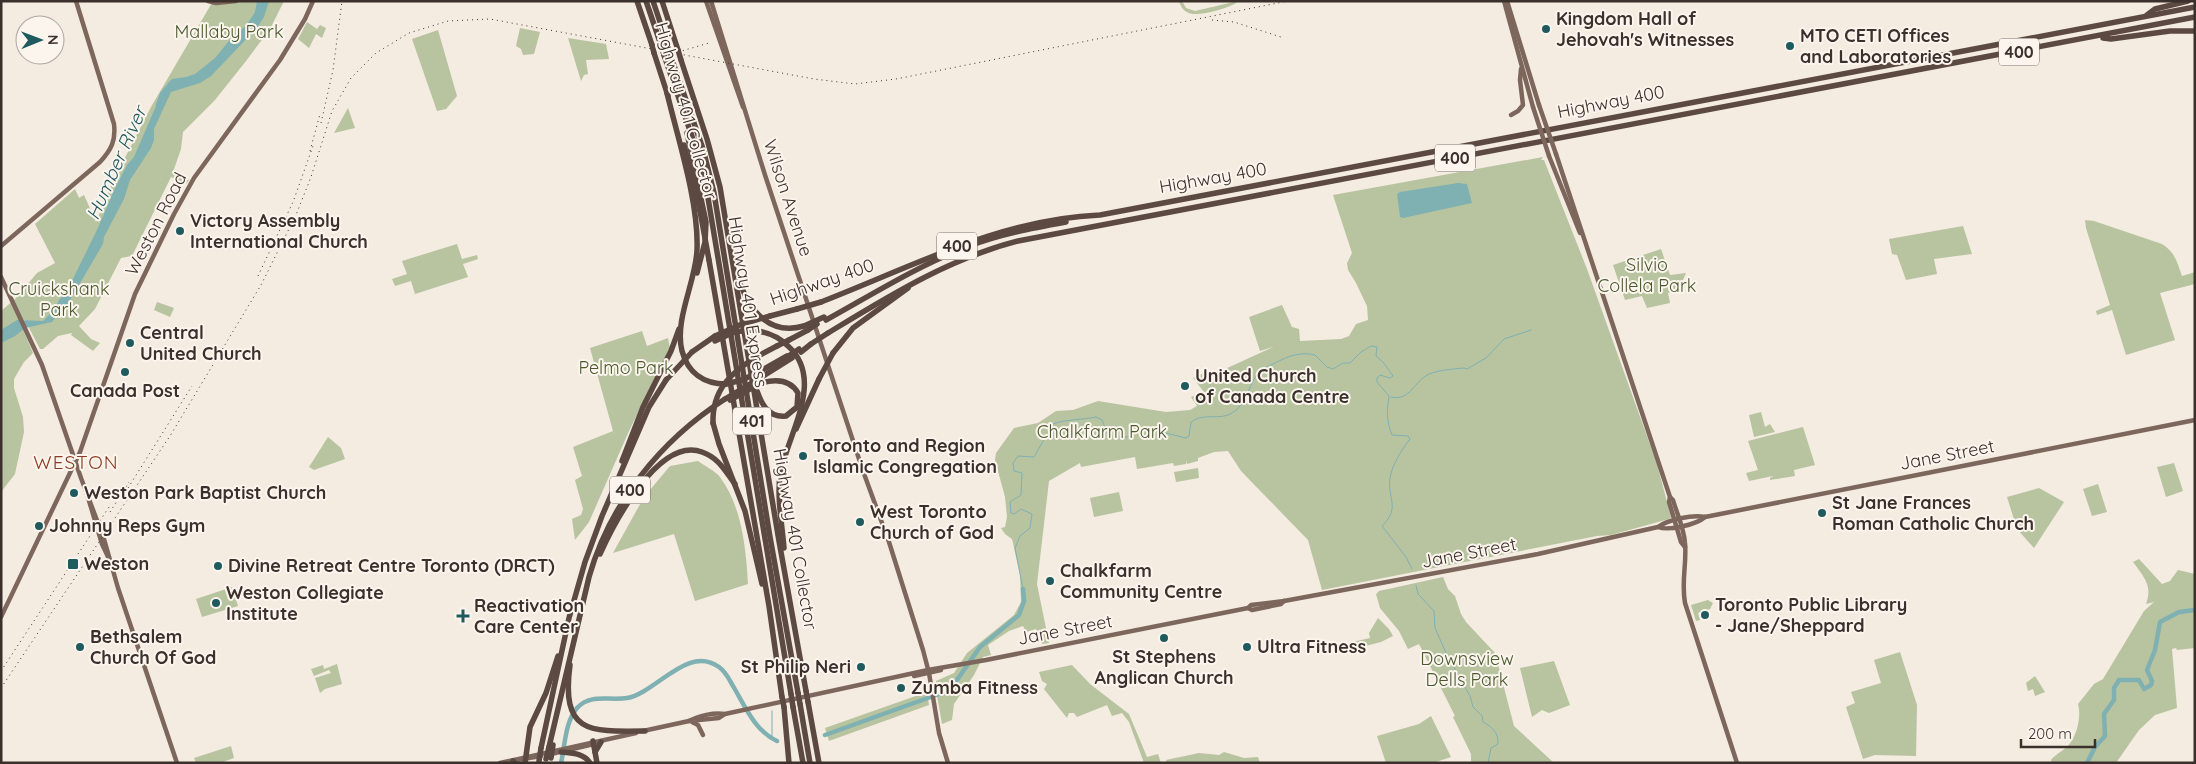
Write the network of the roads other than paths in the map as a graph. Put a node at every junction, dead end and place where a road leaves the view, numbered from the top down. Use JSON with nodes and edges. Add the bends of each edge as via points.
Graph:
{"nodes":[{"id":1,"x":76,"y":1,"type":"edge"},
{"id":2,"x":208,"y":1,"type":"edge"},
{"id":3,"x":236,"y":1,"type":"edge"},
{"id":4,"x":313,"y":1,"type":"edge"},
{"id":5,"x":637,"y":1,"type":"edge"},
{"id":6,"x":646,"y":1,"type":"edge"},
{"id":7,"x":653,"y":1,"type":"edge"},
{"id":8,"x":662,"y":1,"type":"edge"},
{"id":9,"x":706,"y":1,"type":"edge"},
{"id":10,"x":711,"y":1,"type":"edge"},
{"id":11,"x":1505,"y":1,"type":"edge"},
{"id":12,"x":2188,"y":1,"type":"edge"},
{"id":13,"x":2195,"y":7,"type":"edge"},
{"id":14,"x":2145,"y":16,"type":"junction"},
{"id":15,"x":2195,"y":17,"type":"edge"},
{"id":16,"x":2195,"y":32,"type":"edge"},
{"id":17,"x":2096,"y":37,"type":"junction"},
{"id":18,"x":1521,"y":65,"type":"junction"},
{"id":19,"x":745,"y":110,"type":"junction"},
{"id":20,"x":1511,"y":115,"type":"dead end"},
{"id":21,"x":692,"y":149,"type":"junction"},
{"id":22,"x":1100,"y":214,"type":"junction"},
{"id":23,"x":1,"y":246,"type":"edge"},
{"id":24,"x":1588,"y":253,"type":"junction"},
{"id":25,"x":733,"y":258,"type":"junction"},
{"id":26,"x":1,"y":277,"type":"edge"},
{"id":27,"x":923,"y":277,"type":"junction"},
{"id":28,"x":688,"y":298,"type":"junction"},
{"id":29,"x":806,"y":328,"type":"junction"},
{"id":30,"x":715,"y":339,"type":"junction"},
{"id":31,"x":684,"y":356,"type":"junction"},
{"id":32,"x":751,"y":372,"type":"junction"},
{"id":33,"x":760,"y":378,"type":"junction"},
{"id":34,"x":2195,"y":420,"type":"edge"},
{"id":35,"x":787,"y":449,"type":"junction"},
{"id":36,"x":76,"y":462,"type":"junction"},
{"id":37,"x":736,"y":484,"type":"junction"},
{"id":38,"x":602,"y":516,"type":"junction"},
{"id":39,"x":1678,"y":523,"type":"junction"},
{"id":40,"x":785,"y":570,"type":"junction"},
{"id":41,"x":587,"y":583,"type":"junction"},
{"id":42,"x":1,"y":617,"type":"edge"},
{"id":43,"x":569,"y":618,"type":"junction"},
{"id":44,"x":770,"y":618,"type":"junction"},
{"id":45,"x":572,"y":641,"type":"junction"},
{"id":46,"x":927,"y":672,"type":"junction"},
{"id":47,"x":689,"y":721,"type":"junction"},
{"id":48,"x":645,"y":730,"type":"junction"},
{"id":49,"x":703,"y":736,"type":"dead end"},
{"id":50,"x":612,"y":738,"type":"junction"},
{"id":51,"x":601,"y":742,"type":"junction"},
{"id":52,"x":594,"y":743,"type":"junction"},
{"id":53,"x":561,"y":750,"type":"joint"},
{"id":54,"x":569,"y":750,"type":"junction"},
{"id":55,"x":595,"y":752,"type":"junction"},
{"id":56,"x":525,"y":759,"type":"edge"},
{"id":57,"x":545,"y":761,"type":"edge"},
{"id":58,"x":503,"y":762,"type":"edge"},
{"id":59,"x":514,"y":762,"type":"edge"},
{"id":60,"x":177,"y":763,"type":"edge"},
{"id":61,"x":590,"y":763,"type":"edge"},
{"id":62,"x":597,"y":763,"type":"edge"},
{"id":63,"x":789,"y":763,"type":"edge"},
{"id":64,"x":802,"y":763,"type":"edge"},
{"id":65,"x":810,"y":763,"type":"edge"},
{"id":66,"x":819,"y":763,"type":"edge"},
{"id":67,"x":948,"y":763,"type":"edge"},
{"id":68,"x":1737,"y":763,"type":"edge"}],
"edges":[{"from":1,"to":23,"type":"main road","via":[[115,132],[111,150]]},
{"from":2,"to":3,"type":"main road"},
{"from":4,"to":36,"type":"main road","name":"Weston Road","via":[[280,60],[196,174],[176,209],[137,289]]},
{"from":5,"to":21,"type":"highway","name":"Highway 401 Collector","bridge":true,"via":[[667,93]]},
{"from":6,"to":21,"type":"highway","bridge":true},
{"from":7,"to":21,"type":"highway","name":"Highway 401 Express","number":"401","bridge":true,"via":[[700,140]]},
{"from":8,"to":21,"type":"highway","name":"Highway 401 Collector","number":"401","bridge":true,"via":[[707,139]]},
{"from":9,"to":19,"type":"main road","name":"Wilson Avenue"},
{"from":10,"to":19,"type":"main road","name":"Wilson Avenue"},
{"from":11,"to":18,"type":"main road"},
{"from":11,"to":24,"type":"main road","bridge":true},
{"from":12,"to":14,"type":"highway","via":[[2155,9]]},
{"from":13,"to":14,"type":"highway","name":"Highway 400","number":"400"},
{"from":14,"to":22,"type":"highway","name":"Highway 400","number":"400"},
{"from":15,"to":17,"type":"highway","name":"Highway 400","number":"400"},
{"from":16,"to":17,"type":"highway"},
{"from":17,"to":27,"type":"highway","name":"Highway 400","number":"400","via":[[1018,241],[970,256]]},
{"from":18,"to":20,"type":"main road","via":[[1523,105]]},
{"from":18,"to":24,"type":"main road","bridge":true,"via":[[1549,156]]},
{"from":19,"to":46,"type":"main road","name":"Wilson Avenue","via":[[903,589]]},
{"from":21,"to":25,"type":"highway","name":"Highway 401 Collector","number":"401","via":[[720,187]]},
{"from":21,"to":28,"type":"highway","via":[[697,241]]},
{"from":21,"to":31,"type":"highway","via":[[707,226],[684,332]]},
{"from":21,"to":44,"type":"highway","name":"Highway 401 Collector","number":"401","bridge":true},
{"from":21,"to":64,"type":"highway","name":"Highway 401 Express","number":"401","bridge":true,"via":[[708,198]]},
{"from":21,"to":65,"type":"highway","name":"Highway 401 Express","number":"401","bridge":true,"via":[[721,229]]},
{"from":22,"to":29,"type":"highway","bridge":true,"via":[[993,237],[940,258]]},
{"from":22,"to":30,"type":"highway","name":"Highway 400","number":"400","bridge":true,"via":[[989,234],[821,302],[742,324]]},
{"from":24,"to":39,"type":"main road"},
{"from":25,"to":29,"type":"highway","via":[[746,298],[759,317],[778,327]]},
{"from":25,"to":32,"type":"highway","name":"Highway 401 Collector","number":"401"},
{"from":26,"to":36,"type":"main road","via":[[42,364]]},
{"from":27,"to":33,"type":"highway","name":"Highway 400","number":"400","bridge":true},
{"from":27,"to":35,"type":"highway","bridge":true,"via":[[853,328],[833,353]]},
{"from":28,"to":31,"type":"highway","via":[[681,334]]},
{"from":28,"to":38,"type":"highway","via":[[674,344],[643,407]]},
{"from":29,"to":37,"type":"highway","bridge":true,"via":[[738,369],[724,383],[715,401],[713,424]]},
{"from":30,"to":35,"type":"highway","bridge":true,"via":[[734,332],[767,332],[795,353],[805,382],[803,400]]},
{"from":30,"to":38,"type":"highway","name":"Highway 400","number":"400","bridge":true,"via":[[693,354],[655,397]]},
{"from":31,"to":33,"type":"highway","bridge":true,"via":[[690,368],[711,383],[726,384]]},
{"from":32,"to":33,"type":"highway","via":[[760,400],[768,411],[781,416],[795,410],[798,397],[792,386],[780,380]]},
{"from":32,"to":40,"type":"highway","name":"Highway 401 Collector","number":"401"},
{"from":33,"to":41,"type":"highway","number":"400","bridge":true,"via":[[710,409],[666,447],[615,514]]},
{"from":34,"to":39,"type":"main road","name":"Jane Street"},
{"from":35,"to":40,"type":"highway","via":[[780,477]]},
{"from":36,"to":42,"type":"main road","name":"Weston Road"},
{"from":36,"to":60,"type":"main road"},
{"from":37,"to":41,"type":"highway","via":[[716,459],[701,452],[676,453],[666,459],[650,475],[615,524]]},
{"from":37,"to":44,"type":"highway"},
{"from":38,"to":43,"type":"highway","number":"400"},
{"from":39,"to":46,"type":"main road","name":"Jane Street","via":[[1663,529],[1658,527],[1538,554]]},
{"from":39,"to":68,"type":"main road","via":[[1685,548],[1682,579],[1685,603]]},
{"from":40,"to":66,"type":"highway","name":"Highway 401 Collector","number":"401","bridge":true},
{"from":41,"to":45,"type":"highway","number":"400"},
{"from":43,"to":56,"type":"highway","via":[[550,683],[530,727]]},
{"from":43,"to":57,"type":"highway","number":"400","bridge":true,"via":[[541,748]]},
{"from":44,"to":63,"type":"highway","name":"Highway 401 Collector","number":"401","bridge":true},
{"from":45,"to":48,"type":"highway","via":[[567,690],[568,702],[577,719],[600,731]]},
{"from":45,"to":57,"type":"highway","number":"400","bridge":true,"via":[[551,746]]},
{"from":46,"to":47,"type":"main road","name":"Jane Street"},
{"from":46,"to":67,"type":"main road","name":"Wilson Avenue"},
{"from":47,"to":48,"type":"main road","name":"Jane Street"},
{"from":47,"to":49,"type":"main road","via":[[698,725]]},
{"from":48,"to":50,"type":"main road","name":"Jane Street"},
{"from":50,"to":51,"type":"main road","name":"Jane Street"},
{"from":50,"to":52,"type":"main road","name":"Jane Street"},
{"from":51,"to":52,"type":"main road","name":"Jane Street"},
{"from":51,"to":55,"type":"highway"},
{"from":52,"to":54,"type":"main road","name":"Jane Street"},
{"from":52,"to":55,"type":"highway"},
{"from":53,"to":54,"type":"highway"},
{"from":53,"to":56,"type":"main road"},
{"from":54,"to":61,"type":"highway"},
{"from":55,"to":62,"type":"highway"},
{"from":56,"to":58,"type":"main road"},
{"from":56,"to":59,"type":"main road"},
{"from":58,"to":59,"type":"main road"}]}
